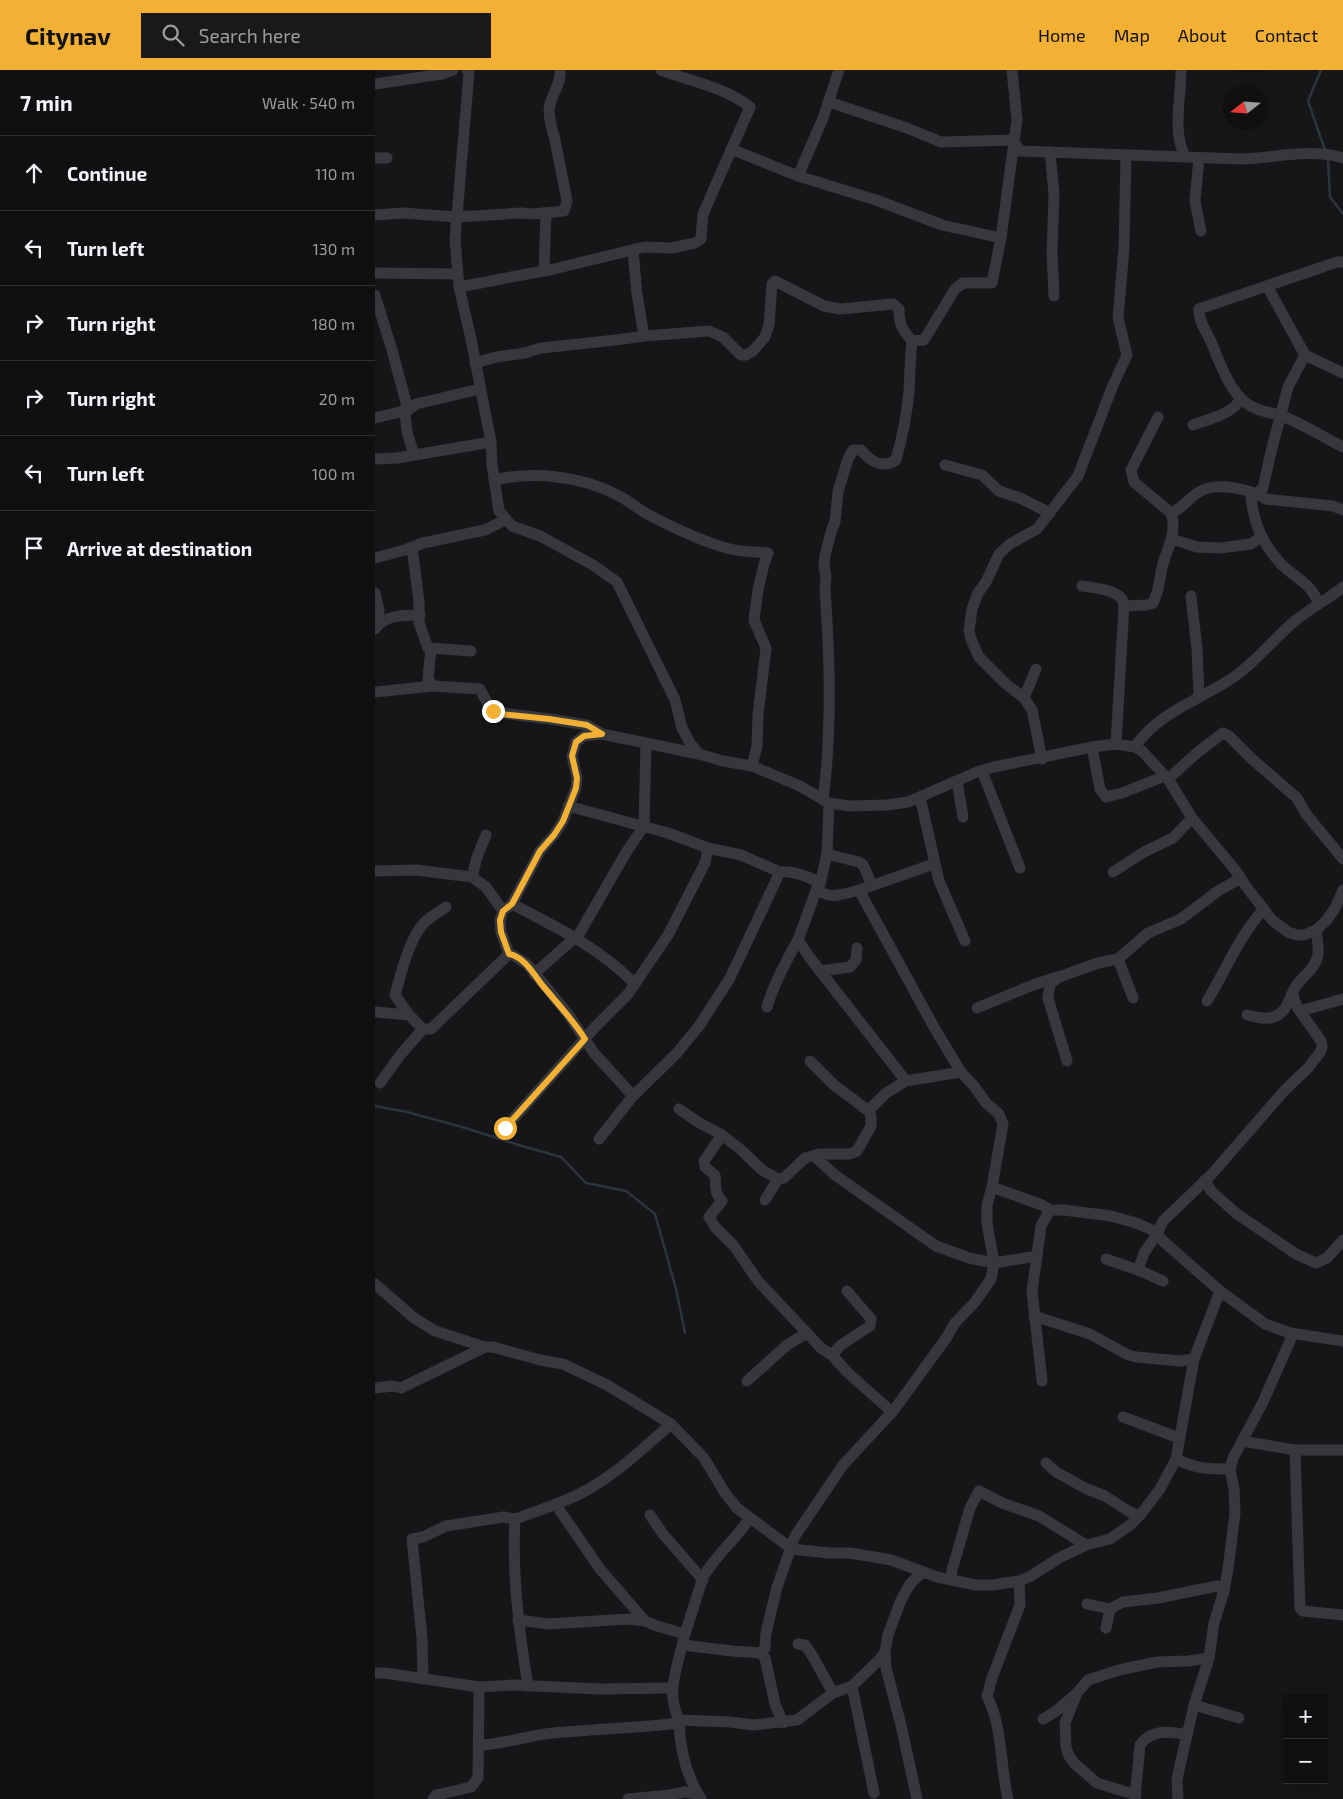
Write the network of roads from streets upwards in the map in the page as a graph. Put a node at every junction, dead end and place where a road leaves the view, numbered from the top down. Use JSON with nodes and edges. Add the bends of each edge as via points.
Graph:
{"nodes":[{"id":1,"x":453,"y":70,"type":"edge"},
{"id":2,"x":467,"y":70,"type":"edge"},
{"id":3,"x":560,"y":70,"type":"edge"},
{"id":4,"x":661,"y":70,"type":"edge"},
{"id":5,"x":839,"y":70,"type":"edge"},
{"id":6,"x":1012,"y":70,"type":"edge"},
{"id":7,"x":1181,"y":70,"type":"edge"},
{"id":8,"x":375,"y":84,"type":"edge"},
{"id":9,"x":829,"y":102,"type":"junction"},
{"id":10,"x":1013,"y":140,"type":"junction"},
{"id":11,"x":731,"y":149,"type":"junction"},
{"id":12,"x":1050,"y":152,"type":"junction"},
{"id":13,"x":1126,"y":155,"type":"junction"},
{"id":14,"x":1333,"y":156,"type":"edge"},
{"id":15,"x":1185,"y":157,"type":"junction"},
{"id":16,"x":1199,"y":158,"type":"junction"},
{"id":17,"x":798,"y":176,"type":"junction"},
{"id":18,"x":546,"y":213,"type":"junction"},
{"id":19,"x":375,"y":215,"type":"edge"},
{"id":20,"x":457,"y":217,"type":"junction"},
{"id":21,"x":1201,"y":231,"type":"dead end"},
{"id":22,"x":1001,"y":238,"type":"junction"},
{"id":23,"x":633,"y":251,"type":"junction"},
{"id":24,"x":1343,"y":262,"type":"edge"},
{"id":25,"x":544,"y":271,"type":"junction"},
{"id":26,"x":375,"y":273,"type":"edge"},
{"id":27,"x":457,"y":274,"type":"junction"},
{"id":28,"x":1267,"y":286,"type":"junction"},
{"id":29,"x":459,"y":287,"type":"junction"},
{"id":30,"x":375,"y":295,"type":"edge"},
{"id":31,"x":1054,"y":296,"type":"dead end"},
{"id":32,"x":644,"y":336,"type":"junction"},
{"id":33,"x":912,"y":341,"type":"junction"},
{"id":34,"x":1305,"y":356,"type":"junction"},
{"id":35,"x":475,"y":362,"type":"junction"},
{"id":36,"x":1343,"y":373,"type":"edge"},
{"id":37,"x":479,"y":389,"type":"junction"},
{"id":38,"x":1240,"y":397,"type":"junction"},
{"id":39,"x":408,"y":410,"type":"junction"},
{"id":40,"x":1281,"y":416,"type":"junction"},
{"id":41,"x":1158,"y":417,"type":"dead end"},
{"id":42,"x":375,"y":418,"type":"edge"},
{"id":43,"x":1193,"y":425,"type":"dead end"},
{"id":44,"x":491,"y":442,"type":"junction"},
{"id":45,"x":1343,"y":447,"type":"edge"},
{"id":46,"x":414,"y":455,"type":"junction"},
{"id":47,"x":375,"y":459,"type":"edge"},
{"id":48,"x":945,"y":464,"type":"dead end"},
{"id":49,"x":494,"y":480,"type":"junction"},
{"id":50,"x":1257,"y":493,"type":"junction"},
{"id":51,"x":1343,"y":510,"type":"edge"},
{"id":52,"x":1049,"y":513,"type":"junction"},
{"id":53,"x":1171,"y":513,"type":"junction"},
{"id":54,"x":505,"y":520,"type":"junction"},
{"id":55,"x":1261,"y":537,"type":"junction"},
{"id":56,"x":1172,"y":540,"type":"junction"},
{"id":57,"x":413,"y":547,"type":"junction"},
{"id":58,"x":375,"y":558,"type":"edge"},
{"id":59,"x":1082,"y":586,"type":"dead end"},
{"id":60,"x":1343,"y":587,"type":"edge"},
{"id":61,"x":375,"y":593,"type":"edge"},
{"id":62,"x":1191,"y":596,"type":"dead end"},
{"id":63,"x":1318,"y":603,"type":"junction"},
{"id":64,"x":1124,"y":606,"type":"junction"},
{"id":65,"x":419,"y":615,"type":"junction"},
{"id":66,"x":377,"y":627,"type":"edge"},
{"id":67,"x":431,"y":648,"type":"junction"},
{"id":68,"x":471,"y":651,"type":"dead end"},
{"id":69,"x":1036,"y":668,"type":"dead end"},
{"id":70,"x":433,"y":686,"type":"junction"},
{"id":71,"x":375,"y":692,"type":"edge"},
{"id":72,"x":1199,"y":697,"type":"junction"},
{"id":73,"x":1024,"y":698,"type":"junction"},
{"id":74,"x":602,"y":734,"type":"junction"},
{"id":75,"x":646,"y":744,"type":"junction"},
{"id":76,"x":1116,"y":744,"type":"junction"},
{"id":77,"x":1092,"y":747,"type":"junction"},
{"id":78,"x":1135,"y":747,"type":"junction"},
{"id":79,"x":699,"y":754,"type":"junction"},
{"id":80,"x":1043,"y":759,"type":"junction"},
{"id":81,"x":752,"y":766,"type":"junction"},
{"id":82,"x":982,"y":771,"type":"junction"},
{"id":83,"x":1166,"y":777,"type":"junction"},
{"id":84,"x":957,"y":781,"type":"junction"},
{"id":85,"x":920,"y":797,"type":"junction"},
{"id":86,"x":826,"y":802,"type":"junction"},
{"id":87,"x":568,"y":806,"type":"junction"},
{"id":88,"x":963,"y":817,"type":"dead end"},
{"id":89,"x":1192,"y":818,"type":"junction"},
{"id":90,"x":644,"y":826,"type":"junction"},
{"id":91,"x":486,"y":835,"type":"dead end"},
{"id":92,"x":708,"y":848,"type":"junction"},
{"id":93,"x":827,"y":854,"type":"junction"},
{"id":94,"x":1343,"y":859,"type":"edge"},
{"id":95,"x":934,"y":864,"type":"junction"},
{"id":96,"x":1020,"y":868,"type":"dead end"},
{"id":97,"x":375,"y":871,"type":"edge"},
{"id":98,"x":780,"y":872,"type":"junction"},
{"id":99,"x":1113,"y":872,"type":"dead end"},
{"id":100,"x":473,"y":877,"type":"junction"},
{"id":101,"x":1241,"y":878,"type":"junction"},
{"id":102,"x":872,"y":885,"type":"junction"},
{"id":103,"x":818,"y":886,"type":"junction"},
{"id":104,"x":859,"y":890,"type":"junction"},
{"id":105,"x":1343,"y":890,"type":"edge"},
{"id":106,"x":446,"y":907,"type":"dead end"},
{"id":107,"x":507,"y":908,"type":"junction"},
{"id":108,"x":1264,"y":909,"type":"junction"},
{"id":109,"x":1316,"y":930,"type":"junction"},
{"id":110,"x":576,"y":937,"type":"junction"},
{"id":111,"x":798,"y":940,"type":"junction"},
{"id":112,"x":965,"y":941,"type":"dead end"},
{"id":113,"x":857,"y":948,"type":"dead end"},
{"id":114,"x":509,"y":954,"type":"junction"},
{"id":115,"x":1118,"y":959,"type":"junction"},
{"id":116,"x":820,"y":971,"type":"junction"},
{"id":117,"x":534,"y":974,"type":"junction"},
{"id":118,"x":1059,"y":977,"type":"junction"},
{"id":119,"x":635,"y":984,"type":"junction"},
{"id":120,"x":1293,"y":995,"type":"junction"},
{"id":121,"x":1133,"y":998,"type":"dead end"},
{"id":122,"x":1343,"y":999,"type":"edge"},
{"id":123,"x":1207,"y":1001,"type":"dead end"},
{"id":124,"x":767,"y":1007,"type":"dead end"},
{"id":125,"x":977,"y":1008,"type":"dead end"},
{"id":126,"x":375,"y":1012,"type":"edge"},
{"id":127,"x":1300,"y":1012,"type":"junction"},
{"id":128,"x":409,"y":1015,"type":"junction"},
{"id":129,"x":1247,"y":1015,"type":"dead end"},
{"id":130,"x":423,"y":1029,"type":"junction"},
{"id":131,"x":585,"y":1039,"type":"junction"},
{"id":132,"x":810,"y":1061,"type":"dead end"},
{"id":133,"x":1067,"y":1061,"type":"dead end"},
{"id":134,"x":961,"y":1072,"type":"junction"},
{"id":135,"x":906,"y":1081,"type":"junction"},
{"id":136,"x":380,"y":1083,"type":"dead end"},
{"id":137,"x":633,"y":1096,"type":"junction"},
{"id":138,"x":679,"y":1109,"type":"dead end"},
{"id":139,"x":870,"y":1112,"type":"junction"},
{"id":140,"x":505,"y":1128,"type":"dead end"},
{"id":141,"x":722,"y":1135,"type":"junction"},
{"id":142,"x":599,"y":1139,"type":"dead end"},
{"id":143,"x":814,"y":1156,"type":"junction"},
{"id":144,"x":777,"y":1179,"type":"junction"},
{"id":145,"x":1205,"y":1180,"type":"junction"},
{"id":146,"x":992,"y":1187,"type":"junction"},
{"id":147,"x":765,"y":1200,"type":"dead end"},
{"id":148,"x":1050,"y":1210,"type":"junction"},
{"id":149,"x":1158,"y":1231,"type":"junction"},
{"id":150,"x":1343,"y":1240,"type":"edge"},
{"id":151,"x":1037,"y":1256,"type":"junction"},
{"id":152,"x":1106,"y":1259,"type":"dead end"},
{"id":153,"x":993,"y":1262,"type":"junction"},
{"id":154,"x":1138,"y":1270,"type":"junction"},
{"id":155,"x":1163,"y":1281,"type":"dead end"},
{"id":156,"x":376,"y":1287,"type":"edge"},
{"id":157,"x":847,"y":1291,"type":"dead end"},
{"id":158,"x":1220,"y":1291,"type":"junction"},
{"id":159,"x":1034,"y":1316,"type":"junction"},
{"id":160,"x":807,"y":1333,"type":"junction"},
{"id":161,"x":1293,"y":1334,"type":"junction"},
{"id":162,"x":1343,"y":1342,"type":"edge"},
{"id":163,"x":485,"y":1347,"type":"junction"},
{"id":164,"x":832,"y":1355,"type":"junction"},
{"id":165,"x":1194,"y":1359,"type":"junction"},
{"id":166,"x":747,"y":1380,"type":"dead end"},
{"id":167,"x":1042,"y":1382,"type":"dead end"},
{"id":168,"x":375,"y":1388,"type":"edge"},
{"id":169,"x":892,"y":1412,"type":"junction"},
{"id":170,"x":1123,"y":1417,"type":"dead end"},
{"id":171,"x":671,"y":1424,"type":"junction"},
{"id":172,"x":1179,"y":1438,"type":"junction"},
{"id":173,"x":1242,"y":1441,"type":"junction"},
{"id":174,"x":1295,"y":1450,"type":"junction"},
{"id":175,"x":1343,"y":1450,"type":"edge"},
{"id":176,"x":1177,"y":1459,"type":"junction"},
{"id":177,"x":1046,"y":1463,"type":"dead end"},
{"id":178,"x":1230,"y":1469,"type":"junction"},
{"id":179,"x":556,"y":1505,"type":"junction"},
{"id":180,"x":650,"y":1515,"type":"dead end"},
{"id":181,"x":1139,"y":1516,"type":"junction"},
{"id":182,"x":750,"y":1518,"type":"junction"},
{"id":183,"x":515,"y":1519,"type":"junction"},
{"id":184,"x":1086,"y":1545,"type":"junction"},
{"id":185,"x":792,"y":1549,"type":"junction"},
{"id":186,"x":922,"y":1572,"type":"junction"},
{"id":187,"x":703,"y":1580,"type":"junction"},
{"id":188,"x":951,"y":1580,"type":"junction"},
{"id":189,"x":1019,"y":1582,"type":"junction"},
{"id":190,"x":1224,"y":1591,"type":"junction"},
{"id":191,"x":1087,"y":1604,"type":"dead end"},
{"id":192,"x":1109,"y":1609,"type":"junction"},
{"id":193,"x":1343,"y":1615,"type":"edge"},
{"id":194,"x":518,"y":1620,"type":"junction"},
{"id":195,"x":645,"y":1621,"type":"junction"},
{"id":196,"x":1106,"y":1628,"type":"dead end"},
{"id":197,"x":684,"y":1639,"type":"junction"},
{"id":198,"x":798,"y":1644,"type":"dead end"},
{"id":199,"x":885,"y":1652,"type":"junction"},
{"id":200,"x":761,"y":1653,"type":"junction"},
{"id":201,"x":1209,"y":1658,"type":"junction"},
{"id":202,"x":375,"y":1674,"type":"edge"},
{"id":203,"x":423,"y":1680,"type":"junction"},
{"id":204,"x":528,"y":1686,"type":"junction"},
{"id":205,"x":852,"y":1686,"type":"junction"},
{"id":206,"x":479,"y":1687,"type":"junction"},
{"id":207,"x":672,"y":1688,"type":"junction"},
{"id":208,"x":833,"y":1693,"type":"junction"},
{"id":209,"x":1077,"y":1693,"type":"junction"},
{"id":210,"x":1194,"y":1705,"type":"junction"},
{"id":211,"x":1239,"y":1718,"type":"dead end"},
{"id":212,"x":1043,"y":1719,"type":"dead end"},
{"id":213,"x":679,"y":1721,"type":"junction"},
{"id":214,"x":783,"y":1723,"type":"junction"},
{"id":215,"x":1187,"y":1735,"type":"junction"},
{"id":216,"x":478,"y":1746,"type":"junction"},
{"id":217,"x":874,"y":1793,"type":"dead end"},
{"id":218,"x":699,"y":1796,"type":"edge"},
{"id":219,"x":1135,"y":1797,"type":"edge"},
{"id":220,"x":433,"y":1799,"type":"edge"},
{"id":221,"x":628,"y":1799,"type":"edge"},
{"id":222,"x":917,"y":1799,"type":"edge"},
{"id":223,"x":1008,"y":1799,"type":"edge"},
{"id":224,"x":1178,"y":1799,"type":"edge"}],
"edges":[{"from":1,"to":8,"type":"street"},
{"from":2,"to":20,"type":"street"},
{"from":3,"to":18,"type":"street","via":[[561,79],[549,108],[567,201],[564,211]]},
{"from":4,"to":11,"type":"street","via":[[726,93],[751,107]]},
{"from":5,"to":9,"type":"street"},
{"from":6,"to":10,"type":"street","via":[[1017,120]]},
{"from":7,"to":15,"type":"street","via":[[1177,120],[1180,146]]},
{"from":9,"to":10,"type":"street","via":[[941,142]]},
{"from":9,"to":17,"type":"street"},
{"from":10,"to":12,"type":"street","via":[[1020,151]]},
{"from":10,"to":22,"type":"street"},
{"from":11,"to":17,"type":"street"},
{"from":11,"to":23,"type":"street","via":[[703,214],[701,239],[671,248],[644,247]]},
{"from":12,"to":13,"type":"street"},
{"from":12,"to":31,"type":"street","via":[[1054,194]]},
{"from":13,"to":15,"type":"street"},
{"from":13,"to":52,"type":"street","via":[[1124,248],[1118,318],[1127,355],[1078,476]]},
{"from":14,"to":16,"type":"street","via":[[1297,153],[1268,158]]},
{"from":15,"to":16,"type":"street"},
{"from":16,"to":21,"type":"street","via":[[1195,200]]},
{"from":17,"to":22,"type":"street","via":[[942,224]]},
{"from":18,"to":20,"type":"street"},
{"from":18,"to":25,"type":"street"},
{"from":19,"to":20,"type":"street","via":[[403,213]]},
{"from":20,"to":27,"type":"street"},
{"from":22,"to":33,"type":"street","via":[[992,283],[963,283],[955,289],[924,340]]},
{"from":23,"to":25,"type":"street"},
{"from":23,"to":32,"type":"street"},
{"from":24,"to":28,"type":"street"},
{"from":25,"to":29,"type":"street"},
{"from":26,"to":27,"type":"street"},
{"from":27,"to":29,"type":"street"},
{"from":28,"to":34,"type":"street"},
{"from":28,"to":38,"type":"street","via":[[1199,309],[1223,372]]},
{"from":29,"to":35,"type":"street"},
{"from":30,"to":39,"type":"street"},
{"from":32,"to":33,"type":"street","via":[[709,332],[723,337],[741,355],[750,354],[765,337],[775,280],[823,306],[839,309],[893,304],[899,309],[899,322]]},
{"from":32,"to":35,"type":"street","via":[[541,348]]},
{"from":33,"to":86,"type":"street","via":[[904,430],[896,460],[881,464],[868,458],[861,450],[853,450],[838,491],[835,522],[828,540],[823,567],[828,630]]},
{"from":34,"to":36,"type":"street"},
{"from":34,"to":40,"type":"street","via":[[1288,387]]},
{"from":35,"to":37,"type":"street"},
{"from":37,"to":39,"type":"street","via":[[416,404]]},
{"from":37,"to":44,"type":"street"},
{"from":38,"to":40,"type":"street","via":[[1246,404]]},
{"from":38,"to":43,"type":"street","via":[[1234,408]]},
{"from":39,"to":42,"type":"street"},
{"from":39,"to":46,"type":"street","via":[[405,413],[407,432]]},
{"from":40,"to":45,"type":"street"},
{"from":40,"to":50,"type":"street","via":[[1263,488]]},
{"from":41,"to":53,"type":"street","via":[[1131,470],[1132,478]]},
{"from":44,"to":46,"type":"street"},
{"from":44,"to":49,"type":"street"},
{"from":46,"to":47,"type":"street"},
{"from":48,"to":52,"type":"street","via":[[982,475],[999,491]]},
{"from":49,"to":54,"type":"street","via":[[499,511]]},
{"from":49,"to":81,"type":"street","via":[[542,476],[584,482],[617,494],[648,514],[688,533],[731,549],[768,553],[754,620],[765,648],[757,715],[757,746]]},
{"from":50,"to":51,"type":"street","via":[[1266,499],[1326,504]]},
{"from":50,"to":53,"type":"street","via":[[1237,488],[1208,488]]},
{"from":50,"to":55,"type":"street","via":[[1251,498],[1255,524]]},
{"from":52,"to":73,"type":"street","via":[[1037,529],[999,554],[972,609],[971,639],[979,657]]},
{"from":53,"to":56,"type":"street","via":[[1174,520]]},
{"from":54,"to":57,"type":"street","via":[[485,530]]},
{"from":54,"to":79,"type":"street","via":[[593,565],[617,582],[675,700],[682,728]]},
{"from":55,"to":56,"type":"street","via":[[1251,544],[1220,548],[1197,547]]},
{"from":55,"to":63,"type":"street"},
{"from":56,"to":64,"type":"street","via":[[1153,603]]},
{"from":57,"to":58,"type":"street"},
{"from":57,"to":65,"type":"street"},
{"from":59,"to":64,"type":"street","via":[[1119,595]]},
{"from":60,"to":63,"type":"street"},
{"from":61,"to":66,"type":"street","via":[[379,610]]},
{"from":62,"to":72,"type":"street"},
{"from":63,"to":72,"type":"street","via":[[1233,678]]},
{"from":64,"to":76,"type":"street"},
{"from":65,"to":66,"type":"street","via":[[397,616],[384,620]]},
{"from":65,"to":67,"type":"street","via":[[428,648]]},
{"from":67,"to":68,"type":"street"},
{"from":67,"to":70,"type":"street","via":[[428,679]]},
{"from":69,"to":73,"type":"street"},
{"from":70,"to":71,"type":"street"},
{"from":70,"to":74,"type":"street","via":[[480,689],[489,707],[501,714],[587,725]]},
{"from":72,"to":78,"type":"street","via":[[1157,722]]},
{"from":73,"to":80,"type":"street","via":[[1032,710]]},
{"from":74,"to":75,"type":"street"},
{"from":74,"to":87,"type":"street","via":[[584,736],[576,742],[572,756],[576,788]]},
{"from":75,"to":79,"type":"street"},
{"from":75,"to":90,"type":"street"},
{"from":76,"to":77,"type":"street"},
{"from":76,"to":78,"type":"street"},
{"from":77,"to":80,"type":"street"},
{"from":77,"to":83,"type":"street","via":[[1100,788],[1106,797]]},
{"from":78,"to":83,"type":"street"},
{"from":79,"to":81,"type":"street"},
{"from":80,"to":82,"type":"street"},
{"from":81,"to":86,"type":"street","via":[[800,786]]},
{"from":82,"to":84,"type":"street"},
{"from":82,"to":96,"type":"street"},
{"from":83,"to":89,"type":"street"},
{"from":83,"to":94,"type":"street","via":[[1223,733],[1297,798]]},
{"from":84,"to":85,"type":"street"},
{"from":84,"to":88,"type":"street"},
{"from":85,"to":86,"type":"street","via":[[887,805],[849,806]]},
{"from":85,"to":95,"type":"street"},
{"from":86,"to":93,"type":"street"},
{"from":87,"to":90,"type":"street"},
{"from":87,"to":107,"type":"street","via":[[563,821],[540,851]]},
{"from":89,"to":99,"type":"street","via":[[1173,838]]},
{"from":89,"to":101,"type":"street"},
{"from":90,"to":92,"type":"street"},
{"from":90,"to":110,"type":"street"},
{"from":91,"to":100,"type":"street"},
{"from":92,"to":98,"type":"street","via":[[741,855]]},
{"from":92,"to":119,"type":"street","via":[[705,863],[668,935]]},
{"from":93,"to":102,"type":"street","via":[[859,862]]},
{"from":93,"to":103,"type":"street"},
{"from":95,"to":102,"type":"street"},
{"from":95,"to":112,"type":"street"},
{"from":97,"to":100,"type":"street","via":[[416,870]]},
{"from":98,"to":103,"type":"street","via":[[814,879]]},
{"from":98,"to":137,"type":"street","via":[[730,978],[699,1026]]},
{"from":100,"to":107,"type":"street"},
{"from":101,"to":108,"type":"street"},
{"from":101,"to":115,"type":"street","via":[[1181,919],[1148,933]]},
{"from":102,"to":104,"type":"street"},
{"from":103,"to":104,"type":"street","via":[[821,893],[834,896]]},
{"from":103,"to":111,"type":"street"},
{"from":104,"to":134,"type":"street"},
{"from":105,"to":109,"type":"street","via":[[1327,920]]},
{"from":106,"to":128,"type":"street","via":[[424,923],[404,963],[395,995]]},
{"from":107,"to":110,"type":"street"},
{"from":107,"to":114,"type":"street","via":[[500,920]]},
{"from":108,"to":109,"type":"street","via":[[1288,932],[1304,935]]},
{"from":108,"to":123,"type":"street","via":[[1243,935]]},
{"from":109,"to":120,"type":"street","via":[[1318,953],[1314,965]]},
{"from":110,"to":117,"type":"street"},
{"from":110,"to":119,"type":"street","via":[[620,968]]},
{"from":111,"to":116,"type":"street"},
{"from":111,"to":124,"type":"street","via":[[782,968]]},
{"from":113,"to":116,"type":"street","via":[[856,960],[849,967]]},
{"from":114,"to":117,"type":"street","via":[[528,965]]},
{"from":114,"to":130,"type":"street","via":[[437,1024],[431,1029]]},
{"from":115,"to":118,"type":"street"},
{"from":115,"to":121,"type":"street"},
{"from":116,"to":135,"type":"street"},
{"from":117,"to":131,"type":"street"},
{"from":118,"to":125,"type":"street"},
{"from":118,"to":133,"type":"street","via":[[1050,984],[1048,998]]},
{"from":119,"to":131,"type":"street"},
{"from":120,"to":127,"type":"street"},
{"from":120,"to":129,"type":"street","via":[[1282,1013],[1272,1018]]},
{"from":122,"to":127,"type":"street"},
{"from":126,"to":128,"type":"street"},
{"from":127,"to":145,"type":"street","via":[[1321,1040],[1321,1051]]},
{"from":128,"to":130,"type":"street"},
{"from":130,"to":136,"type":"street"},
{"from":131,"to":137,"type":"street"},
{"from":131,"to":140,"type":"street"},
{"from":132,"to":139,"type":"street","via":[[834,1085]]},
{"from":134,"to":135,"type":"street"},
{"from":134,"to":146,"type":"street","via":[[999,1114],[1003,1124]]},
{"from":135,"to":139,"type":"street","via":[[871,1106]]},
{"from":137,"to":142,"type":"street"},
{"from":138,"to":141,"type":"street"},
{"from":139,"to":143,"type":"street","via":[[871,1126],[857,1151]]},
{"from":141,"to":144,"type":"street","via":[[761,1170]]},
{"from":141,"to":160,"type":"street","via":[[703,1161],[715,1175],[715,1190],[722,1200],[709,1217],[758,1281]]},
{"from":143,"to":144,"type":"street","via":[[805,1158],[784,1178]]},
{"from":143,"to":153,"type":"street","via":[[835,1175],[936,1246],[969,1258]]},
{"from":144,"to":147,"type":"street"},
{"from":145,"to":149,"type":"street","via":[[1163,1221]]},
{"from":145,"to":150,"type":"street","via":[[1211,1191],[1237,1214],[1312,1262],[1327,1258]]},
{"from":146,"to":148,"type":"street"},
{"from":146,"to":153,"type":"street","via":[[987,1223]]},
{"from":148,"to":149,"type":"street","via":[[1111,1216]]},
{"from":148,"to":151,"type":"street","via":[[1041,1226]]},
{"from":149,"to":154,"type":"street"},
{"from":149,"to":158,"type":"street"},
{"from":151,"to":153,"type":"street"},
{"from":151,"to":159,"type":"street","via":[[1032,1291]]},
{"from":152,"to":154,"type":"street"},
{"from":153,"to":169,"type":"street","via":[[991,1280],[954,1324]]},
{"from":154,"to":155,"type":"street"},
{"from":156,"to":163,"type":"street","via":[[435,1331]]},
{"from":157,"to":164,"type":"street","via":[[871,1318],[870,1326]]},
{"from":158,"to":161,"type":"street","via":[[1265,1324]]},
{"from":158,"to":165,"type":"street"},
{"from":159,"to":165,"type":"street","via":[[1090,1334],[1128,1355],[1179,1361]]},
{"from":159,"to":167,"type":"street"},
{"from":160,"to":164,"type":"street"},
{"from":160,"to":166,"type":"street","via":[[787,1345]]},
{"from":161,"to":162,"type":"street"},
{"from":161,"to":173,"type":"street"},
{"from":163,"to":168,"type":"street","via":[[401,1388]]},
{"from":163,"to":171,"type":"street","via":[[563,1364],[607,1385]]},
{"from":164,"to":169,"type":"street"},
{"from":165,"to":172,"type":"street"},
{"from":169,"to":185,"type":"street","via":[[843,1465],[795,1536]]},
{"from":170,"to":172,"type":"street"},
{"from":171,"to":179,"type":"street","via":[[625,1464]]},
{"from":171,"to":182,"type":"street","via":[[704,1458],[737,1508]]},
{"from":172,"to":176,"type":"street"},
{"from":173,"to":174,"type":"street"},
{"from":173,"to":178,"type":"street"},
{"from":174,"to":175,"type":"street"},
{"from":174,"to":193,"type":"street","via":[[1300,1608]]},
{"from":176,"to":178,"type":"street","via":[[1203,1470]]},
{"from":176,"to":181,"type":"street"},
{"from":177,"to":181,"type":"street","via":[[1056,1472]]},
{"from":178,"to":190,"type":"street","via":[[1235,1513]]},
{"from":179,"to":183,"type":"street"},
{"from":179,"to":195,"type":"street","via":[[600,1569]]},
{"from":180,"to":187,"type":"street"},
{"from":181,"to":184,"type":"street","via":[[1110,1539]]},
{"from":182,"to":185,"type":"street"},
{"from":182,"to":187,"type":"street"},
{"from":183,"to":194,"type":"street"},
{"from":183,"to":203,"type":"street","via":[[504,1516],[446,1526],[412,1539],[423,1638]]},
{"from":184,"to":188,"type":"street","via":[[1039,1516],[979,1491],[970,1508]]},
{"from":184,"to":189,"type":"street"},
{"from":185,"to":186,"type":"street","via":[[880,1558]]},
{"from":185,"to":200,"type":"street","via":[[777,1587],[765,1648]]},
{"from":186,"to":188,"type":"street"},
{"from":186,"to":199,"type":"street","via":[[901,1600]]},
{"from":187,"to":197,"type":"street"},
{"from":188,"to":189,"type":"street","via":[[976,1585]]},
{"from":189,"to":223,"type":"street","via":[[1020,1605],[987,1696],[994,1709]]},
{"from":190,"to":192,"type":"street","via":[[1217,1586],[1123,1602]]},
{"from":190,"to":201,"type":"street","via":[[1214,1623]]},
{"from":191,"to":192,"type":"street"},
{"from":192,"to":196,"type":"street"},
{"from":194,"to":195,"type":"street","via":[[549,1624],[628,1619]]},
{"from":194,"to":204,"type":"street"},
{"from":195,"to":197,"type":"street"},
{"from":197,"to":200,"type":"street","via":[[725,1651]]},
{"from":197,"to":207,"type":"street"},
{"from":198,"to":208,"type":"street","via":[[805,1645]]},
{"from":199,"to":205,"type":"street"},
{"from":199,"to":222,"type":"street"},
{"from":200,"to":214,"type":"street"},
{"from":201,"to":209,"type":"street","via":[[1157,1662],[1119,1670],[1088,1680]]},
{"from":201,"to":210,"type":"street"},
{"from":202,"to":203,"type":"street"},
{"from":203,"to":206,"type":"street"},
{"from":204,"to":206,"type":"street"},
{"from":204,"to":207,"type":"street"},
{"from":205,"to":208,"type":"street"},
{"from":205,"to":217,"type":"street"},
{"from":206,"to":216,"type":"street"},
{"from":207,"to":213,"type":"street"},
{"from":208,"to":214,"type":"street","via":[[797,1720]]},
{"from":209,"to":212,"type":"street"},
{"from":209,"to":219,"type":"street","via":[[1065,1723],[1069,1756],[1097,1783]]},
{"from":210,"to":211,"type":"street"},
{"from":210,"to":215,"type":"street"},
{"from":213,"to":214,"type":"street","via":[[754,1726]]},
{"from":213,"to":216,"type":"street","via":[[653,1726],[552,1733]]},
{"from":213,"to":218,"type":"street","via":[[685,1764]]},
{"from":215,"to":219,"type":"street","via":[[1157,1733],[1143,1741]]},
{"from":215,"to":224,"type":"street","via":[[1177,1780]]},
{"from":216,"to":220,"type":"street","via":[[478,1778],[471,1787],[436,1795]]},
{"from":218,"to":221,"type":"street","via":[[684,1792]]}]}
